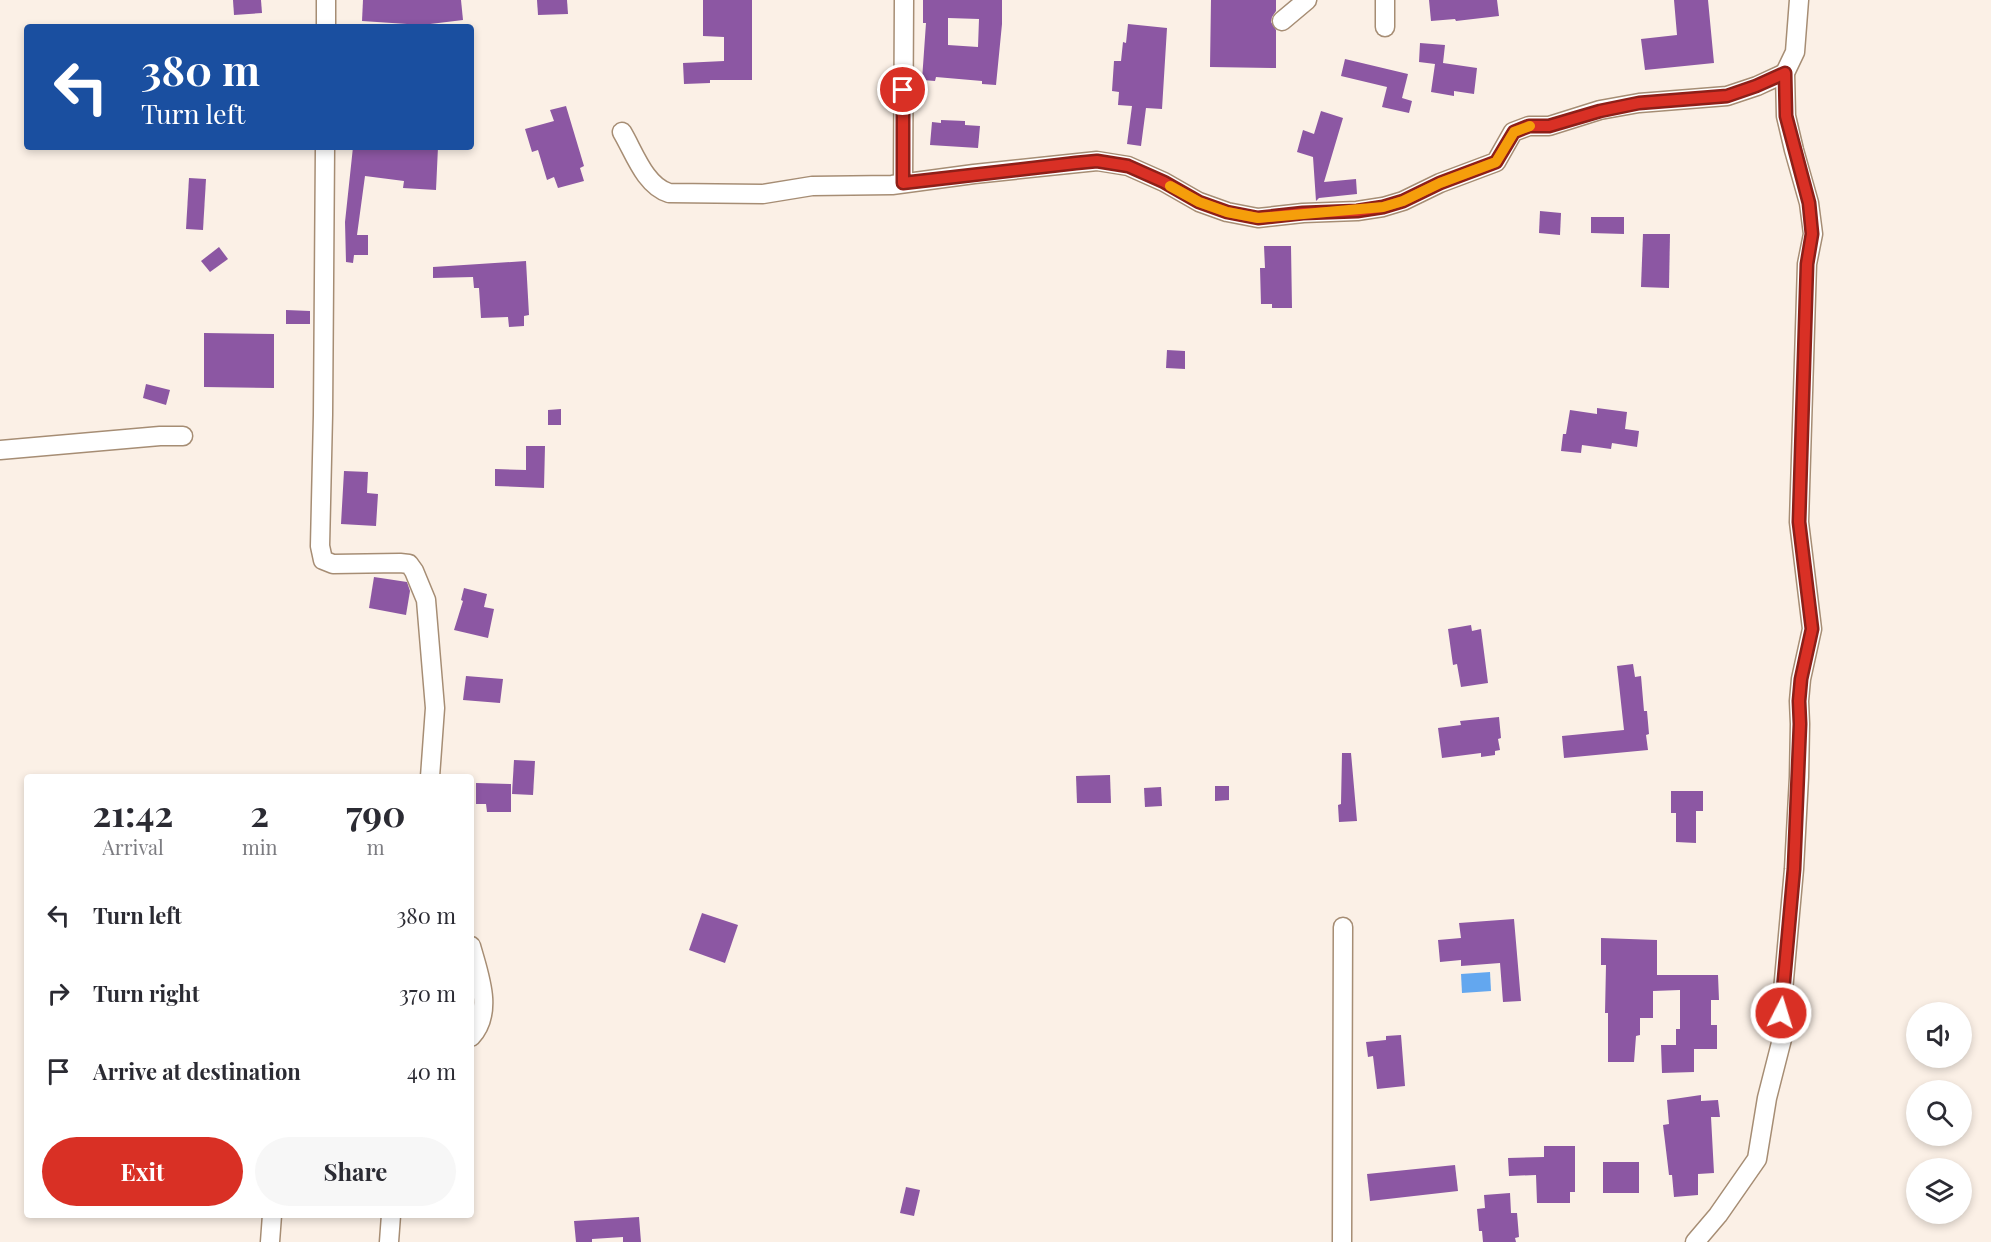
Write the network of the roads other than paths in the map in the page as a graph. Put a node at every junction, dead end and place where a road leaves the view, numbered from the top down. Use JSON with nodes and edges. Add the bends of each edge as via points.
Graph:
{"nodes":[{"id":1,"x":326,"y":0,"type":"edge"},
{"id":2,"x":904,"y":0,"type":"edge"},
{"id":3,"x":1307,"y":0,"type":"edge"},
{"id":4,"x":1385,"y":0,"type":"edge"},
{"id":5,"x":1799,"y":0,"type":"edge"},
{"id":6,"x":1282,"y":21,"type":"dead end"},
{"id":7,"x":326,"y":24,"type":"edge"},
{"id":8,"x":1385,"y":27,"type":"dead end"},
{"id":9,"x":1785,"y":73,"type":"junction"},
{"id":10,"x":622,"y":132,"type":"dead end"},
{"id":11,"x":325,"y":150,"type":"edge"},
{"id":12,"x":903,"y":183,"type":"junction"},
{"id":13,"x":183,"y":436,"type":"dead end"},
{"id":14,"x":0,"y":450,"type":"edge"},
{"id":15,"x":430,"y":774,"type":"edge"},
{"id":16,"x":1343,"y":927,"type":"dead end"},
{"id":17,"x":474,"y":957,"type":"edge"},
{"id":18,"x":474,"y":1034,"type":"edge"},
{"id":19,"x":272,"y":1218,"type":"edge"},
{"id":20,"x":391,"y":1218,"type":"edge"},
{"id":21,"x":270,"y":1242,"type":"edge"},
{"id":22,"x":389,"y":1242,"type":"edge"},
{"id":23,"x":1342,"y":1242,"type":"edge"},
{"id":24,"x":1695,"y":1242,"type":"edge"}],
"edges":[{"from":1,"to":7,"type":"street"},
{"from":2,"to":12,"type":"street"},
{"from":3,"to":6,"type":"street"},
{"from":4,"to":8,"type":"street"},
{"from":5,"to":9,"type":"street","via":[[1795,52]]},
{"from":9,"to":12,"type":"street","via":[[1727,96],[1639,103],[1549,126],[1529,126],[1514,132],[1496,162],[1403,201],[1357,211],[1258,218],[1199,202],[1128,166],[1097,161]]},
{"from":9,"to":24,"type":"street","via":[[1786,116],[1809,203],[1812,234],[1807,264],[1799,522],[1812,629],[1799,701],[1799,777],[1782,1039],[1757,1159]]},
{"from":10,"to":12,"type":"street","via":[[649,180],[669,193],[764,194],[812,186]]},
{"from":11,"to":15,"type":"street","via":[[320,546],[323,560],[333,564],[400,563],[409,564],[414,571],[426,600],[435,708]]},
{"from":13,"to":14,"type":"street"},
{"from":16,"to":23,"type":"street"},
{"from":17,"to":18,"type":"street","via":[[482,985],[483,1015]]},
{"from":19,"to":21,"type":"street"},
{"from":20,"to":22,"type":"street"}]}
